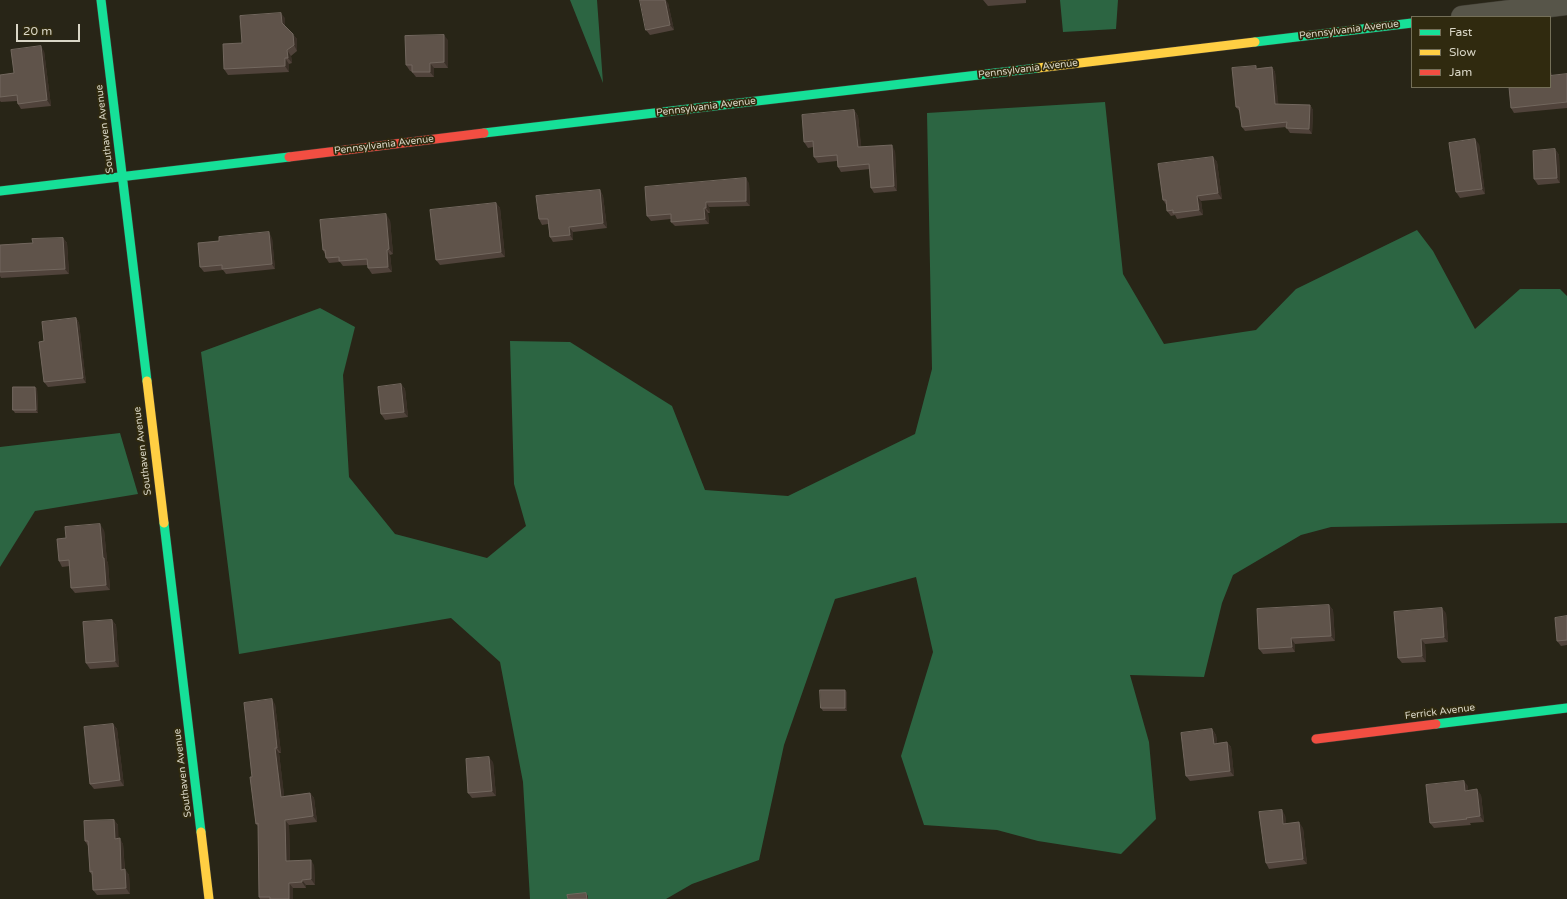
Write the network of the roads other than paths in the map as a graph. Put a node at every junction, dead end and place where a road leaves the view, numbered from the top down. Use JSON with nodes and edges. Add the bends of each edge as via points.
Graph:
{"nodes":[{"id":1,"x":101,"y":0,"type":"edge"},
{"id":2,"x":1567,"y":4,"type":"edge"},
{"id":3,"x":1470,"y":16,"type":"edge"},
{"id":4,"x":1411,"y":23,"type":"edge"},
{"id":5,"x":121,"y":177,"type":"junction"},
{"id":6,"x":0,"y":191,"type":"edge"},
{"id":7,"x":1567,"y":708,"type":"edge"},
{"id":8,"x":1316,"y":739,"type":"dead end"},
{"id":9,"x":209,"y":899,"type":"edge"}],
"edges":[{"from":1,"to":5,"type":"street","name":"Southaven Avenue"},
{"from":2,"to":3,"type":"street"},
{"from":4,"to":5,"type":"street","name":"Pennsylvania Avenue"},
{"from":5,"to":6,"type":"street","name":"Pennsylvania Avenue"},
{"from":5,"to":9,"type":"street","name":"Southaven Avenue"},
{"from":7,"to":8,"type":"street","name":"Ferrick Avenue"}]}
